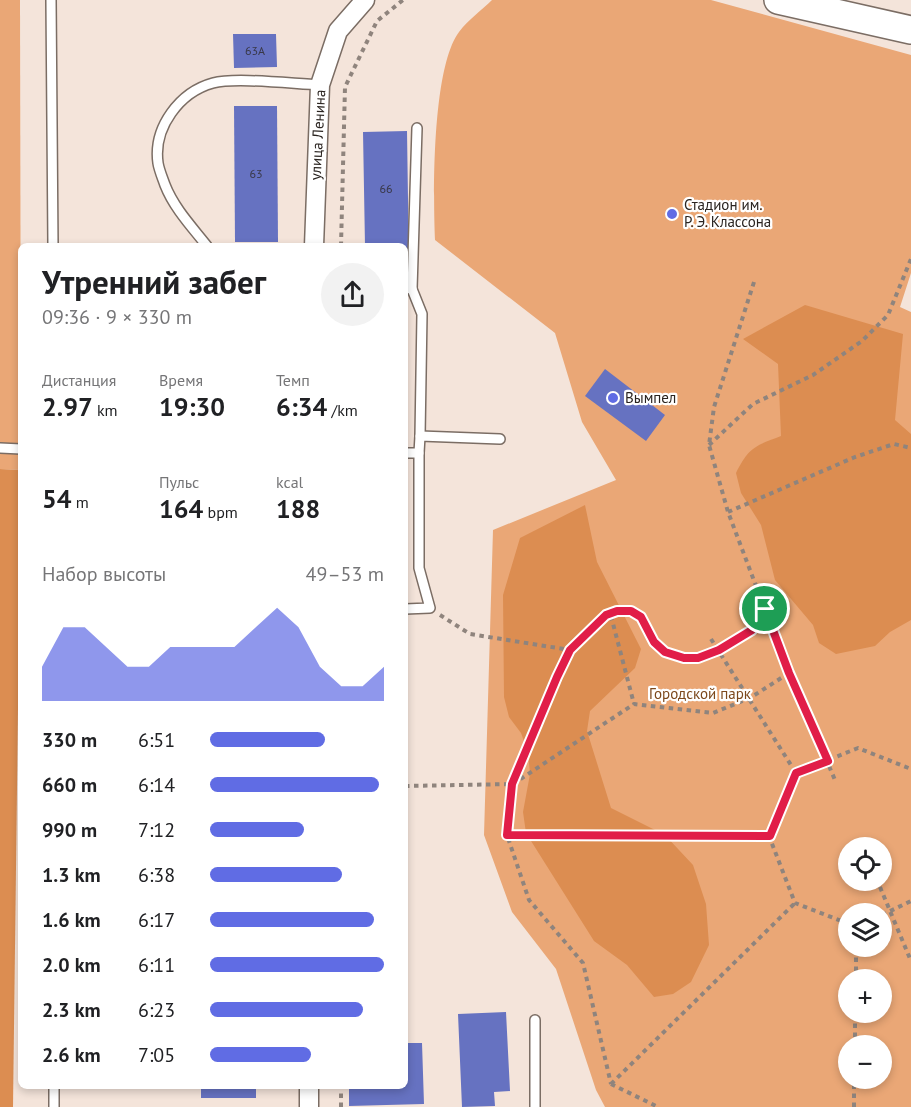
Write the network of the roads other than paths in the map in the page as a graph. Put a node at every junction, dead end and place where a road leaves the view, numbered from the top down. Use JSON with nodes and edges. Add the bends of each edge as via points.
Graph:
{"nodes":[{"id":1,"x":51,"y":0,"type":"edge"},
{"id":2,"x":365,"y":0,"type":"edge"},
{"id":3,"x":778,"y":0,"type":"edge"},
{"id":4,"x":911,"y":30,"type":"edge"},
{"id":5,"x":320,"y":85,"type":"junction"},
{"id":6,"x":417,"y":128,"type":"dead end"},
{"id":7,"x":53,"y":243,"type":"edge"},
{"id":8,"x":205,"y":243,"type":"edge"},
{"id":9,"x":314,"y":243,"type":"edge"},
{"id":10,"x":409,"y":288,"type":"edge"},
{"id":11,"x":420,"y":436,"type":"junction"},
{"id":12,"x":500,"y":439,"type":"dead end"},
{"id":13,"x":0,"y":448,"type":"edge"},
{"id":14,"x":18,"y":449,"type":"edge"},
{"id":15,"x":408,"y":453,"type":"edge"},
{"id":16,"x":418,"y":453,"type":"junction"},
{"id":17,"x":408,"y":609,"type":"edge"},
{"id":18,"x":535,"y":1020,"type":"dead end"},
{"id":19,"x":54,"y":1089,"type":"edge"},
{"id":20,"x":309,"y":1089,"type":"edge"},
{"id":21,"x":54,"y":1107,"type":"edge"},
{"id":22,"x":309,"y":1107,"type":"edge"},
{"id":23,"x":535,"y":1107,"type":"edge"}],
"edges":[{"from":1,"to":7,"type":"lane"},
{"from":2,"to":5,"type":"street","name":"улица Ленина","via":[[338,31]]},
{"from":3,"to":4,"type":"street"},
{"from":5,"to":8,"type":"lane","via":[[216,82],[197,89],[167,117],[158,163],[166,188]]},
{"from":5,"to":9,"type":"street","name":"улица Ленина"},
{"from":6,"to":10,"type":"lane"},
{"from":10,"to":11,"type":"lane","via":[[422,314]]},
{"from":11,"to":12,"type":"lane"},
{"from":11,"to":16,"type":"lane"},
{"from":13,"to":14,"type":"lane"},
{"from":15,"to":16,"type":"lane"},
{"from":16,"to":17,"type":"lane","via":[[419,568],[430,608]]},
{"from":18,"to":23,"type":"lane"},
{"from":19,"to":21,"type":"lane"},
{"from":20,"to":22,"type":"street"}]}
